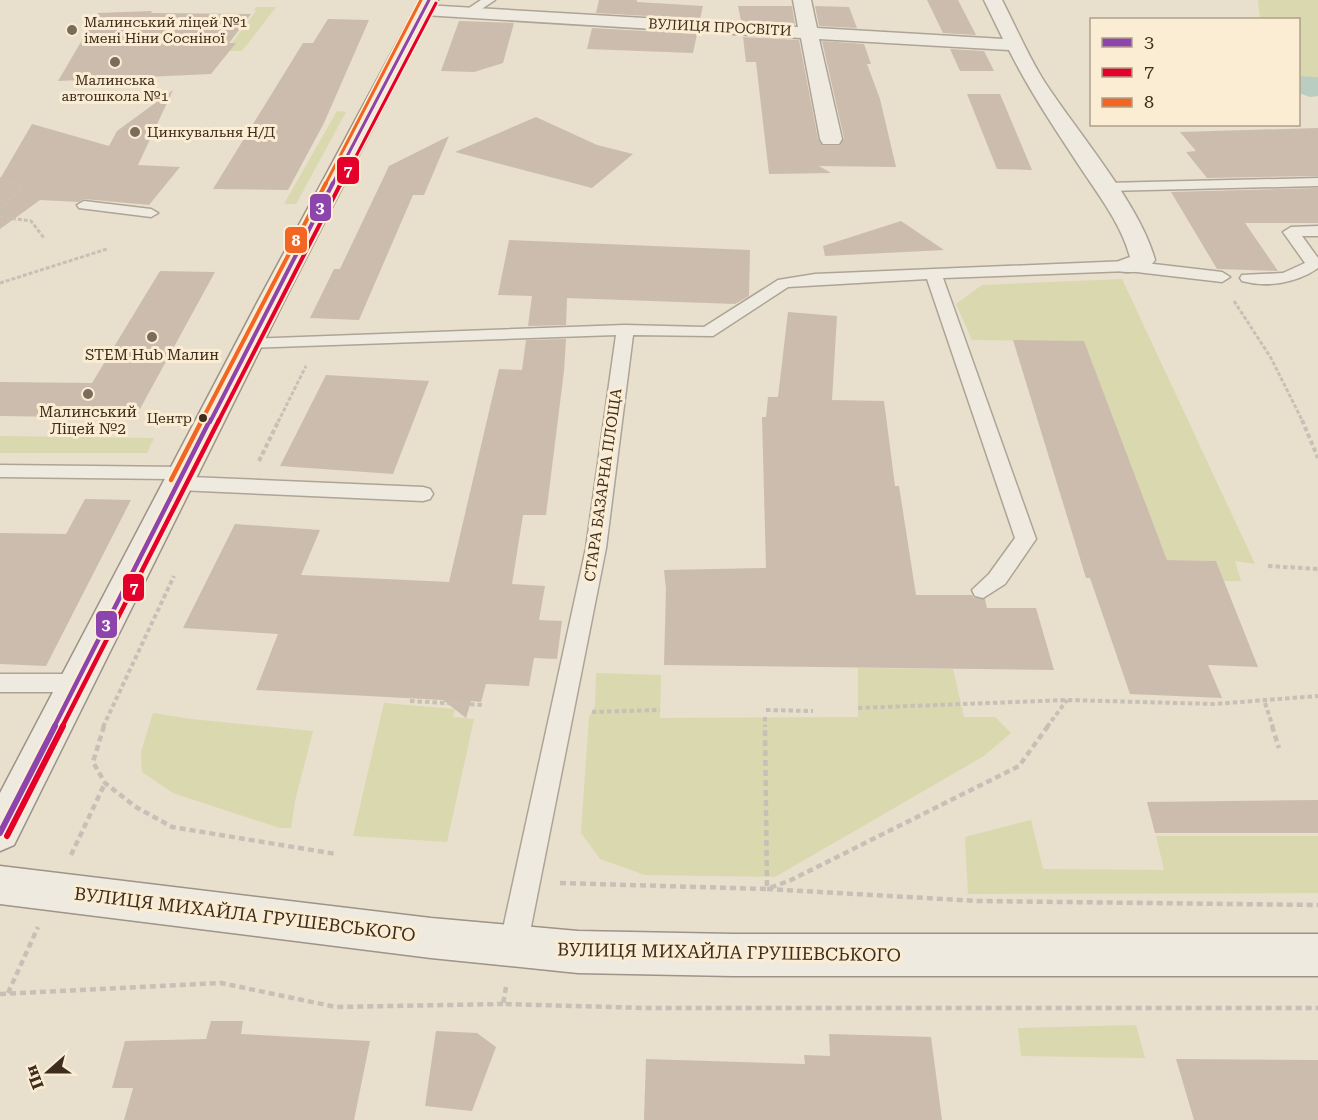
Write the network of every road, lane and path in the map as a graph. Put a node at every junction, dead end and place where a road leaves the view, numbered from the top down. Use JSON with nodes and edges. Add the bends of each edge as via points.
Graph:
{"nodes":[{"id":1,"x":489,"y":0,"type":"edge"},
{"id":2,"x":802,"y":0,"type":"edge"},
{"id":3,"x":993,"y":0,"type":"edge"},
{"id":4,"x":426,"y":5,"type":"edge"},
{"id":5,"x":470,"y":12,"type":"junction"},
{"id":6,"x":809,"y":32,"type":"junction"},
{"id":7,"x":1016,"y":45,"type":"junction"},
{"id":8,"x":831,"y":139,"type":"dead end"},
{"id":9,"x":0,"y":178,"type":"edge"},
{"id":10,"x":1318,"y":182,"type":"edge"},
{"id":11,"x":1106,"y":187,"type":"junction"},
{"id":12,"x":84,"y":205,"type":"dead end"},
{"id":13,"x":0,"y":210,"type":"edge"},
{"id":14,"x":151,"y":213,"type":"dead end"},
{"id":15,"x":0,"y":217,"type":"edge"},
{"id":16,"x":1318,"y":231,"type":"edge"},
{"id":17,"x":44,"y":238,"type":"dead end"},
{"id":18,"x":107,"y":249,"type":"dead end"},
{"id":19,"x":1128,"y":266,"type":"junction"},
{"id":20,"x":933,"y":275,"type":"junction"},
{"id":21,"x":1248,"y":278,"type":"dead end"},
{"id":22,"x":0,"y":283,"type":"edge"},
{"id":23,"x":1225,"y":285,"type":"joint"},
{"id":24,"x":625,"y":330,"type":"junction"},
{"id":25,"x":250,"y":343,"type":"junction"},
{"id":26,"x":1318,"y":458,"type":"edge"},
{"id":27,"x":0,"y":471,"type":"edge"},
{"id":28,"x":181,"y":478,"type":"junction"},
{"id":29,"x":423,"y":494,"type":"dead end"},
{"id":30,"x":1268,"y":566,"type":"dead end"},
{"id":31,"x":1318,"y":569,"type":"edge"},
{"id":32,"x":983,"y":590,"type":"dead end"},
{"id":33,"x":76,"y":682,"type":"junction"},
{"id":34,"x":0,"y":683,"type":"edge"},
{"id":35,"x":1318,"y":696,"type":"edge"},
{"id":36,"x":1067,"y":700,"type":"junction"},
{"id":37,"x":410,"y":701,"type":"dead end"},
{"id":38,"x":1265,"y":703,"type":"junction"},
{"id":39,"x":482,"y":705,"type":"dead end"},
{"id":40,"x":858,"y":708,"type":"dead end"},
{"id":41,"x":660,"y":710,"type":"dead end"},
{"id":42,"x":766,"y":710,"type":"dead end"},
{"id":43,"x":813,"y":711,"type":"dead end"},
{"id":44,"x":562,"y":713,"type":"junction"},
{"id":45,"x":765,"y":717,"type":"dead end"},
{"id":46,"x":1279,"y":748,"type":"dead end"},
{"id":47,"x":0,"y":833,"type":"edge"},
{"id":48,"x":527,"y":882,"type":"junction"},
{"id":49,"x":0,"y":885,"type":"edge"},
{"id":50,"x":767,"y":889,"type":"junction"},
{"id":51,"x":1318,"y":904,"type":"edge"},
{"id":52,"x":513,"y":947,"type":"junction"},
{"id":53,"x":1318,"y":955,"type":"edge"},
{"id":54,"x":0,"y":994,"type":"edge"},
{"id":55,"x":503,"y":1004,"type":"junction"},
{"id":56,"x":1318,"y":1008,"type":"edge"}],
"edges":[{"from":1,"to":5,"type":"lane"},
{"from":2,"to":6,"type":"street"},
{"from":3,"to":7,"type":"street"},
{"from":4,"to":5,"type":"street","name":"ВУЛИЦЯ ПРОСВІТИ"},
{"from":4,"to":25,"type":"street"},
{"from":5,"to":6,"type":"street","name":"ВУЛИЦЯ ПРОСВІТИ"},
{"from":6,"to":7,"type":"street","name":"ВУЛИЦЯ ПРОСВІТИ"},
{"from":6,"to":8,"type":"street"},
{"from":7,"to":11,"type":"street","via":[[1033,80]]},
{"from":9,"to":13,"type":"path","via":[[21,184]]},
{"from":10,"to":11,"type":"lane"},
{"from":11,"to":19,"type":"street","via":[[1143,255],[1139,263]]},
{"from":12,"to":14,"type":"lane"},
{"from":15,"to":17,"type":"path","via":[[31,221]]},
{"from":16,"to":21,"type":"lane","via":[[1291,232],[1314,264],[1300,275]]},
{"from":18,"to":22,"type":"path"},
{"from":19,"to":20,"type":"lane"},
{"from":19,"to":23,"type":"lane"},
{"from":20,"to":24,"type":"lane","via":[[784,283],[706,332]]},
{"from":20,"to":32,"type":"lane","via":[[1026,539],[997,579]]},
{"from":23,"to":26,"type":"path","via":[[1262,340],[1298,405]]},
{"from":24,"to":25,"type":"lane"},
{"from":24,"to":44,"type":"lane","name":"СТАРА БАЗАРНА ПЛОЩА","via":[[596,548]]},
{"from":25,"to":28,"type":"street"},
{"from":27,"to":28,"type":"lane"},
{"from":28,"to":29,"type":"lane"},
{"from":28,"to":33,"type":"street"},
{"from":30,"to":31,"type":"path"},
{"from":33,"to":34,"type":"lane"},
{"from":33,"to":47,"type":"street"},
{"from":35,"to":38,"type":"path"},
{"from":36,"to":38,"type":"path"},
{"from":36,"to":40,"type":"path"},
{"from":36,"to":50,"type":"path","via":[[1019,766]]},
{"from":37,"to":39,"type":"path"},
{"from":38,"to":46,"type":"path"},
{"from":41,"to":44,"type":"path"},
{"from":42,"to":43,"type":"path"},
{"from":44,"to":48,"type":"lane","name":"СТАРА БАЗАРНА ПЛОЩА"},
{"from":45,"to":50,"type":"path"},
{"from":48,"to":50,"type":"path"},
{"from":48,"to":52,"type":"lane","name":"СТАРА БАЗАРНА ПЛОЩА"},
{"from":49,"to":52,"type":"street","name":"ВУЛИЦЯ МИХАЙЛА ГРУШЕВСЬКОГО"},
{"from":50,"to":51,"type":"path","via":[[978,901]]},
{"from":52,"to":53,"type":"street","name":"ВУЛИЦЯ МИХАЙЛА ГРУШЕВСЬКОГО","via":[[653,955]]},
{"from":52,"to":55,"type":"path"},
{"from":54,"to":55,"type":"path","via":[[221,983],[336,1007]]},
{"from":55,"to":56,"type":"path","via":[[646,1008]]}]}
